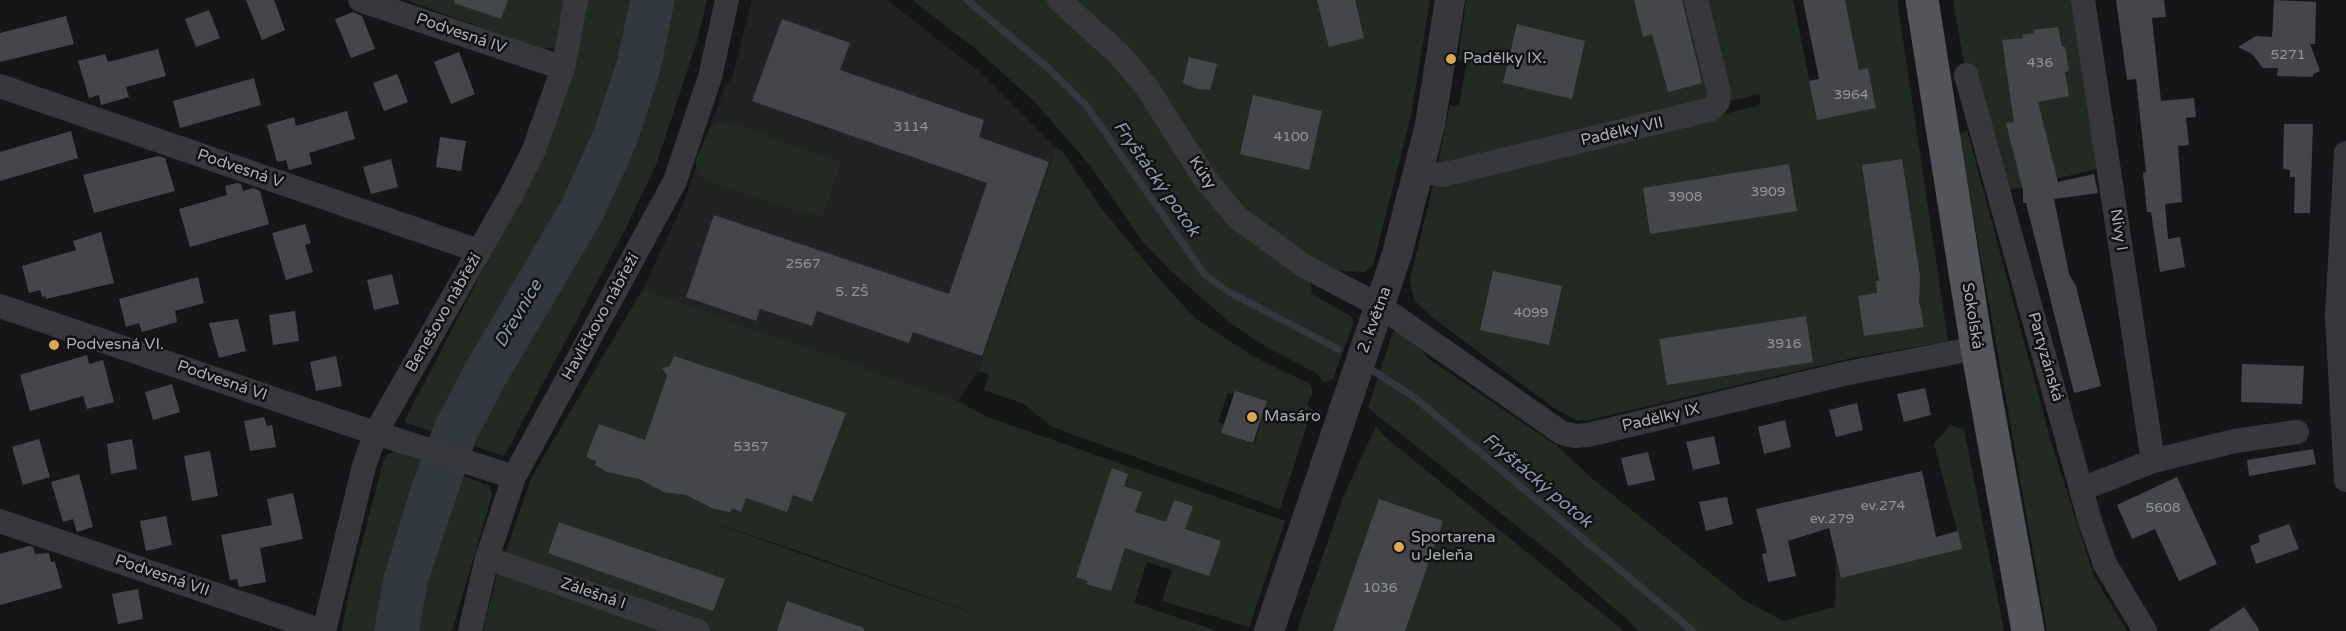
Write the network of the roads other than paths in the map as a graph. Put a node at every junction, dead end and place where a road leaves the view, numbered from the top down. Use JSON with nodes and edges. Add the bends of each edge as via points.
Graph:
{"nodes":[{"id":1,"x":360,"y":0,"type":"edge"},
{"id":2,"x":576,"y":0,"type":"edge"},
{"id":3,"x":727,"y":0,"type":"edge"},
{"id":4,"x":1059,"y":0,"type":"edge"},
{"id":5,"x":1450,"y":0,"type":"edge"},
{"id":6,"x":1696,"y":0,"type":"edge"},
{"id":7,"x":1922,"y":0,"type":"edge"},
{"id":8,"x":2083,"y":0,"type":"edge"},
{"id":9,"x":563,"y":68,"type":"junction"},
{"id":10,"x":1966,"y":75,"type":"dead end"},
{"id":11,"x":0,"y":86,"type":"edge"},
{"id":12,"x":2346,"y":153,"type":"edge"},
{"id":13,"x":1419,"y":171,"type":"junction"},
{"id":14,"x":479,"y":251,"type":"junction"},
{"id":15,"x":0,"y":306,"type":"edge"},
{"id":16,"x":2342,"y":309,"type":"edge"},
{"id":17,"x":1376,"y":318,"type":"junction"},
{"id":18,"x":1977,"y":348,"type":"junction"},
{"id":19,"x":376,"y":432,"type":"junction"},
{"id":20,"x":2297,"y":432,"type":"dead end"},
{"id":21,"x":2153,"y":461,"type":"junction"},
{"id":22,"x":506,"y":474,"type":"junction"},
{"id":23,"x":2346,"y":480,"type":"edge"},
{"id":24,"x":2082,"y":489,"type":"junction"},
{"id":25,"x":0,"y":521,"type":"edge"},
{"id":26,"x":487,"y":558,"type":"junction"},
{"id":27,"x":323,"y":631,"type":"edge"},
{"id":28,"x":470,"y":631,"type":"edge"},
{"id":29,"x":698,"y":631,"type":"edge"},
{"id":30,"x":1269,"y":631,"type":"edge"},
{"id":31,"x":2028,"y":631,"type":"edge"},
{"id":32,"x":2145,"y":631,"type":"edge"}],
"edges":[{"from":1,"to":9,"type":"street","name":"Podvesná IV"},
{"from":2,"to":9,"type":"street","name":"Benešovo nábřeží"},
{"from":3,"to":22,"type":"street","name":"Havlíčkovo nábřeží","via":[[710,76],[675,181]]},
{"from":4,"to":17,"type":"street","name":"Kúty","via":[[1119,54],[1146,86],[1204,179],[1238,218]]},
{"from":5,"to":13,"type":"street","name":"2. května"},
{"from":6,"to":13,"type":"street","name":"Padělky VII","via":[[1719,93],[1712,109],[1442,175]]},
{"from":7,"to":18,"type":"main road","name":"Sokolská"},
{"from":8,"to":21,"type":"street","name":"Nivy I"},
{"from":9,"to":14,"type":"street","name":"Benešovo nábřeží","via":[[533,152]]},
{"from":10,"to":24,"type":"street","name":"Partyzánská"},
{"from":11,"to":14,"type":"street","name":"Podvesná V"},
{"from":12,"to":16,"type":"street"},
{"from":13,"to":17,"type":"street","name":"2. května"},
{"from":14,"to":19,"type":"street","name":"Benešovo nábřeží"},
{"from":15,"to":19,"type":"street","name":"Podvesná VI"},
{"from":16,"to":23,"type":"street"},
{"from":17,"to":18,"type":"street","name":"Padělky IX","via":[[1562,433],[1575,436],[1848,373]]},
{"from":17,"to":30,"type":"street","name":"2. května"},
{"from":18,"to":31,"type":"main road","name":"Sokolská"},
{"from":19,"to":22,"type":"street","name":"Podvesná VI"},
{"from":19,"to":27,"type":"street","name":"Benešovo nábřeží"},
{"from":20,"to":21,"type":"street","via":[[2235,441]]},
{"from":21,"to":24,"type":"street"},
{"from":22,"to":26,"type":"street","name":"Havlíčkovo nábřeží"},
{"from":24,"to":32,"type":"street","name":"Partyzánská","via":[[2104,564]]},
{"from":25,"to":27,"type":"street","name":"Podvesná VII"},
{"from":26,"to":28,"type":"street","name":"Havlíčkovo nábřeží"},
{"from":26,"to":29,"type":"street","name":"Zálešná I"}]}
